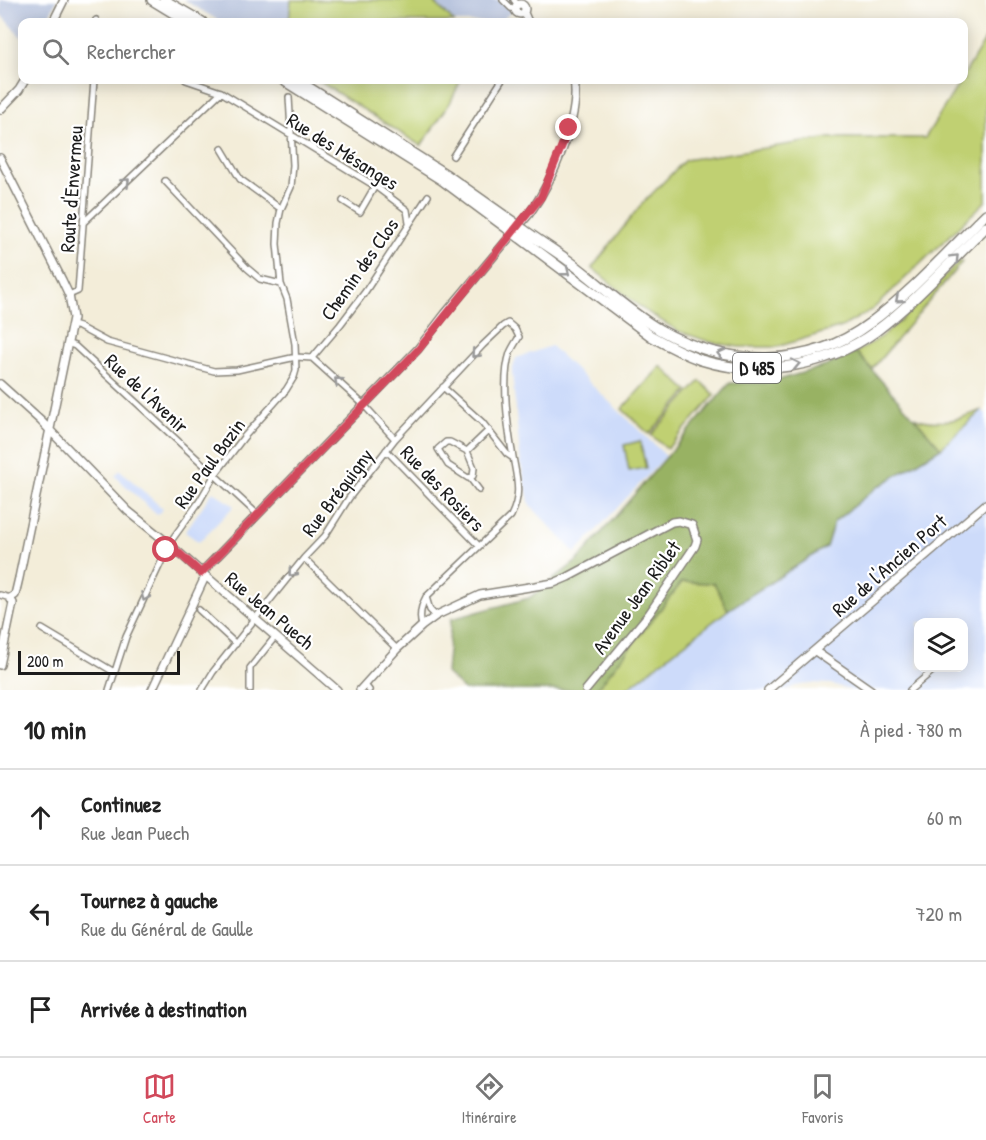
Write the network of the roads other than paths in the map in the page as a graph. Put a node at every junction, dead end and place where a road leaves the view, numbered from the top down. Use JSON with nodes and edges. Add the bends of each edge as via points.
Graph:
{"nodes":[{"id":1,"x":64,"y":0,"type":"edge"},
{"id":2,"x":152,"y":0,"type":"edge"},
{"id":3,"x":164,"y":0,"type":"edge"},
{"id":4,"x":503,"y":0,"type":"edge"},
{"id":5,"x":520,"y":5,"type":"edge"},
{"id":6,"x":55,"y":18,"type":"edge"},
{"id":7,"x":181,"y":18,"type":"edge"},
{"id":8,"x":195,"y":18,"type":"edge"},
{"id":9,"x":23,"y":84,"type":"edge"},
{"id":10,"x":94,"y":84,"type":"edge"},
{"id":11,"x":198,"y":84,"type":"edge"},
{"id":12,"x":289,"y":84,"type":"edge"},
{"id":13,"x":303,"y":84,"type":"edge"},
{"id":14,"x":499,"y":84,"type":"edge"},
{"id":15,"x":574,"y":84,"type":"edge"},
{"id":16,"x":221,"y":92,"type":"junction"},
{"id":17,"x":289,"y":97,"type":"dead end"},
{"id":18,"x":0,"y":110,"type":"edge"},
{"id":19,"x":291,"y":135,"type":"junction"},
{"id":20,"x":222,"y":149,"type":"dead end"},
{"id":21,"x":453,"y":156,"type":"dead end"},
{"id":22,"x":0,"y":158,"type":"edge"},
{"id":23,"x":165,"y":181,"type":"dead end"},
{"id":24,"x":375,"y":186,"type":"junction"},
{"id":25,"x":428,"y":196,"type":"dead end"},
{"id":26,"x":343,"y":201,"type":"dead end"},
{"id":27,"x":281,"y":209,"type":"junction"},
{"id":28,"x":986,"y":214,"type":"edge"},
{"id":29,"x":84,"y":222,"type":"junction"},
{"id":30,"x":409,"y":223,"type":"junction"},
{"id":31,"x":510,"y":226,"type":"junction"},
{"id":32,"x":986,"y":227,"type":"edge"},
{"id":33,"x":521,"y":234,"type":"junction"},
{"id":34,"x":281,"y":284,"type":"junction"},
{"id":35,"x":69,"y":295,"type":"junction"},
{"id":36,"x":72,"y":325,"type":"junction"},
{"id":37,"x":69,"y":344,"type":"junction"},
{"id":38,"x":296,"y":357,"type":"junction"},
{"id":39,"x":312,"y":358,"type":"junction"},
{"id":40,"x":0,"y":384,"type":"edge"},
{"id":41,"x":443,"y":387,"type":"junction"},
{"id":42,"x":364,"y":405,"type":"junction"},
{"id":43,"x":489,"y":430,"type":"junction"},
{"id":44,"x":51,"y":432,"type":"junction"},
{"id":45,"x":395,"y":439,"type":"junction"},
{"id":46,"x":386,"y":450,"type":"junction"},
{"id":47,"x":467,"y":451,"type":"junction"},
{"id":48,"x":513,"y":458,"type":"junction"},
{"id":49,"x":214,"y":476,"type":"junction"},
{"id":50,"x":470,"y":478,"type":"junction"},
{"id":51,"x":479,"y":490,"type":"dead end"},
{"id":52,"x":986,"y":504,"type":"edge"},
{"id":53,"x":257,"y":514,"type":"junction"},
{"id":54,"x":169,"y":544,"type":"junction"},
{"id":55,"x":479,"y":546,"type":"junction"},
{"id":56,"x":304,"y":558,"type":"junction"},
{"id":57,"x":203,"y":575,"type":"junction"},
{"id":58,"x":0,"y":595,"type":"edge"},
{"id":59,"x":426,"y":597,"type":"junction"},
{"id":60,"x":13,"y":599,"type":"junction"},
{"id":61,"x":199,"y":610,"type":"dead end"},
{"id":62,"x":436,"y":616,"type":"junction"},
{"id":63,"x":255,"y":620,"type":"junction"},
{"id":64,"x":422,"y":626,"type":"junction"},
{"id":65,"x":42,"y":629,"type":"dead end"},
{"id":66,"x":275,"y":637,"type":"junction"},
{"id":67,"x":236,"y":644,"type":"junction"},
{"id":68,"x":397,"y":649,"type":"junction"},
{"id":69,"x":814,"y":651,"type":"junction"},
{"id":70,"x":0,"y":665,"type":"edge"},
{"id":71,"x":114,"y":672,"type":"junction"},
{"id":72,"x":931,"y":672,"type":"edge"},
{"id":73,"x":365,"y":688,"type":"edge"},
{"id":74,"x":109,"y":690,"type":"edge"},
{"id":75,"x":152,"y":690,"type":"edge"},
{"id":76,"x":202,"y":690,"type":"edge"},
{"id":77,"x":250,"y":690,"type":"edge"},
{"id":78,"x":337,"y":690,"type":"edge"},
{"id":79,"x":586,"y":690,"type":"edge"},
{"id":80,"x":768,"y":690,"type":"edge"},
{"id":81,"x":871,"y":690,"type":"edge"},
{"id":82,"x":910,"y":690,"type":"edge"}],
"edges":[{"from":1,"to":6,"type":"street"},
{"from":2,"to":7,"type":"highway"},
{"from":3,"to":8,"type":"highway"},
{"from":4,"to":5,"type":"street","via":[[511,8]]},
{"from":9,"to":18,"type":"street"},
{"from":10,"to":29,"type":"street","name":"Route d'Envermeu"},
{"from":11,"to":16,"type":"street","name":"Rue des Mésanges"},
{"from":12,"to":31,"type":"highway","number":"D 485"},
{"from":13,"to":31,"type":"highway","number":"D 485","via":[[445,174]]},
{"from":14,"to":21,"type":"street"},
{"from":15,"to":42,"type":"street","via":[[569,128],[541,197],[418,350]]},
{"from":16,"to":19,"type":"street","name":"Rue des Mésanges"},
{"from":29,"to":16,"type":"street","one_way":true},
{"from":17,"to":19,"type":"street"},
{"from":19,"to":24,"type":"street","name":"Rue des Mésanges"},
{"from":19,"to":27,"type":"street","via":[[291,187]]},
{"from":20,"to":27,"type":"street","via":[[240,179]]},
{"from":22,"to":35,"type":"street"},
{"from":23,"to":34,"type":"street","via":[[247,268],[260,279]]},
{"from":24,"to":26,"type":"street","via":[[360,212]]},
{"from":24,"to":30,"type":"street","name":"Rue des Mésanges","via":[[408,210]]},
{"from":25,"to":30,"type":"street","name":"Chemin des Clos"},
{"from":27,"to":34,"type":"street","via":[[277,244]]},
{"from":28,"to":33,"type":"highway","number":"D 485","one_way":true,"via":[[908,292],[869,324],[836,343],[780,357],[728,356],[679,340],[568,261]]},
{"from":29,"to":35,"type":"street","name":"Route d'Envermeu","via":[[78,291]]},
{"from":30,"to":39,"type":"street","name":"Chemin des Clos","via":[[365,292]]},
{"from":31,"to":33,"type":"highway","number":"D 485","bridge":true},
{"from":33,"to":32,"type":"highway","number":"D 485","one_way":true,"via":[[651,336],[675,349],[726,366],[782,368],[840,351],[874,332],[914,299]]},
{"from":34,"to":38,"type":"street"},
{"from":35,"to":36,"type":"street"},
{"from":36,"to":37,"type":"street"},
{"from":36,"to":38,"type":"street","via":[[106,342],[214,371],[247,369]]},
{"from":37,"to":44,"type":"street"},
{"from":37,"to":49,"type":"street","name":"Rue de l'Avenir"},
{"from":38,"to":39,"type":"street"},
{"from":38,"to":49,"type":"street","name":"Rue Paul Bazin","via":[[294,377],[286,390]]},
{"from":42,"to":39,"type":"street","one_way":true},
{"from":40,"to":44,"type":"street","name":"Rue Jean Puech"},
{"from":41,"to":43,"type":"street"},
{"from":41,"to":45,"type":"street","name":"Rue Bréquigny"},
{"from":48,"to":41,"type":"street","name":"Rue Bréquigny","one_way":true,"via":[[506,396],[510,353],[519,337],[515,329],[508,323],[503,326]]},
{"from":42,"to":45,"type":"street"},
{"from":42,"to":53,"type":"street"},
{"from":43,"to":47,"type":"street"},
{"from":43,"to":48,"type":"street"},
{"from":44,"to":54,"type":"street","name":"Rue Jean Puech","via":[[128,511]]},
{"from":44,"to":60,"type":"street"},
{"from":45,"to":46,"type":"street","name":"Rue Bréquigny"},
{"from":46,"to":55,"type":"street","name":"Rue des Rosiers"},
{"from":46,"to":56,"type":"street","name":"Rue Bréquigny","via":[[325,536]]},
{"from":47,"to":50,"type":"street","via":[[474,468]]},
{"from":47,"to":50,"type":"street","via":[[450,442],[438,449],[448,465]]},
{"from":48,"to":55,"type":"street","via":[[517,504],[511,516]]},
{"from":49,"to":53,"type":"street","name":"Rue de l'Avenir"},
{"from":49,"to":54,"type":"street","name":"Rue Paul Bazin"},
{"from":50,"to":51,"type":"street"},
{"from":52,"to":69,"type":"street","name":"Rue de l'Ancien Port"},
{"from":53,"to":57,"type":"street"},
{"from":54,"to":57,"type":"street","name":"Rue Jean Puech"},
{"from":54,"to":71,"type":"street","name":"Rue Paul Bazin","one_way":true},
{"from":55,"to":59,"type":"street"},
{"from":56,"to":63,"type":"street","name":"Rue Bréquigny","one_way":true},
{"from":56,"to":68,"type":"street"},
{"from":57,"to":63,"type":"street","name":"Rue Jean Puech"},
{"from":57,"to":75,"type":"street"},
{"from":58,"to":60,"type":"street"},
{"from":59,"to":62,"type":"street"},
{"from":59,"to":64,"type":"street"},
{"from":60,"to":70,"type":"street"},
{"from":61,"to":67,"type":"street"},
{"from":62,"to":64,"type":"street","name":"Avenue Jean Riblet"},
{"from":62,"to":79,"type":"street","name":"Avenue Jean Riblet","via":[[480,595],[568,578],[672,522],[679,520],[692,525],[695,546],[649,614]]},
{"from":63,"to":66,"type":"street","name":"Rue Jean Puech"},
{"from":63,"to":67,"type":"street","name":"Rue Bréquigny"},
{"from":64,"to":68,"type":"street","name":"Avenue Jean Riblet"},
{"from":65,"to":71,"type":"street"},
{"from":66,"to":77,"type":"street","via":[[250,668]]},
{"from":66,"to":78,"type":"street","name":"Rue Jean Puech"},
{"from":67,"to":76,"type":"street","name":"Rue Bréquigny"},
{"from":68,"to":73,"type":"street","name":"Avenue Jean Riblet"},
{"from":69,"to":80,"type":"street","name":"Rue de l'Ancien Port"},
{"from":69,"to":81,"type":"street"},
{"from":71,"to":74,"type":"street","name":"Rue Paul Bazin"},
{"from":72,"to":82,"type":"street"}]}
